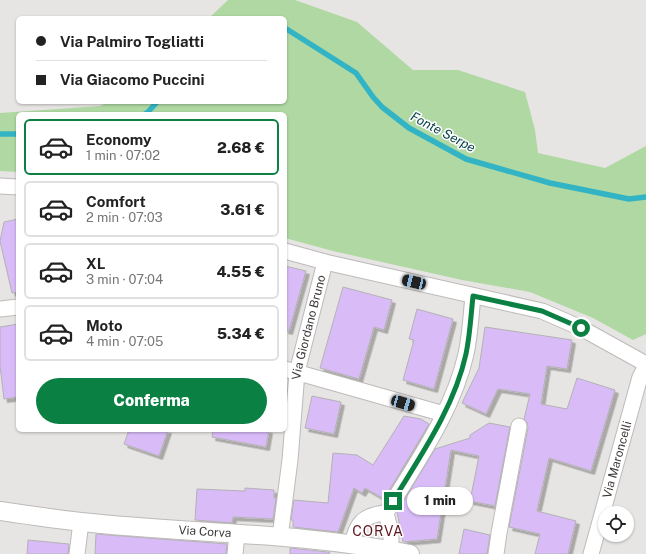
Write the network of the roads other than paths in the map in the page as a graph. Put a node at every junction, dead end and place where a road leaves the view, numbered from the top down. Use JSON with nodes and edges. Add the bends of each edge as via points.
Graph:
{"nodes":[{"id":1,"x":0,"y":186,"type":"edge"},
{"id":2,"x":16,"y":186,"type":"edge"},
{"id":3,"x":287,"y":252,"type":"edge"},
{"id":4,"x":325,"y":262,"type":"junction"},
{"id":5,"x":473,"y":296,"type":"junction"},
{"id":6,"x":16,"y":307,"type":"edge"},
{"id":7,"x":0,"y":309,"type":"edge"},
{"id":8,"x":646,"y":365,"type":"edge"},
{"id":9,"x":291,"y":370,"type":"edge"},
{"id":10,"x":444,"y":414,"type":"junction"},
{"id":11,"x":519,"y":426,"type":"dead end"},
{"id":12,"x":0,"y":511,"type":"edge"},
{"id":13,"x":386,"y":513,"type":"junction"},
{"id":14,"x":81,"y":522,"type":"junction"},
{"id":15,"x":237,"y":534,"type":"junction"},
{"id":16,"x":280,"y":537,"type":"junction"},
{"id":17,"x":352,"y":545,"type":"junction"},
{"id":18,"x":390,"y":550,"type":"junction"},
{"id":19,"x":77,"y":554,"type":"edge"},
{"id":20,"x":235,"y":554,"type":"edge"},
{"id":21,"x":410,"y":554,"type":"edge"},
{"id":22,"x":496,"y":554,"type":"edge"},
{"id":23,"x":591,"y":554,"type":"edge"}],
"edges":[{"from":1,"to":2,"type":"street"},
{"from":3,"to":4,"type":"street"},
{"from":4,"to":5,"type":"street"},
{"from":4,"to":9,"type":"street","name":"Via Giordano Bruno"},
{"from":5,"to":8,"type":"street","via":[[542,311],[581,328]]},
{"from":5,"to":10,"type":"street","via":[[466,353]]},
{"from":6,"to":7,"type":"street"},
{"from":8,"to":23,"type":"street","name":"Via Maroncelli","via":[[640,377]]},
{"from":9,"to":10,"type":"street"},
{"from":9,"to":16,"type":"street","name":"Via Giordano Bruno","via":[[290,460]]},
{"from":10,"to":13,"type":"street"},
{"from":11,"to":22,"type":"street"},
{"from":12,"to":14,"type":"street","name":"Via Corva"},
{"from":13,"to":17,"type":"street","via":[[376,514],[361,522],[354,534]]},
{"from":13,"to":18,"type":"street","via":[[391,532]]},
{"from":14,"to":15,"type":"street","name":"Via Corva"},
{"from":14,"to":19,"type":"street"},
{"from":15,"to":16,"type":"street","name":"Via Corva"},
{"from":15,"to":20,"type":"street"},
{"from":16,"to":17,"type":"street","name":"Via Corva"},
{"from":17,"to":18,"type":"street","name":"Via Corva"},
{"from":18,"to":21,"type":"street","name":"Via Corva"}]}
